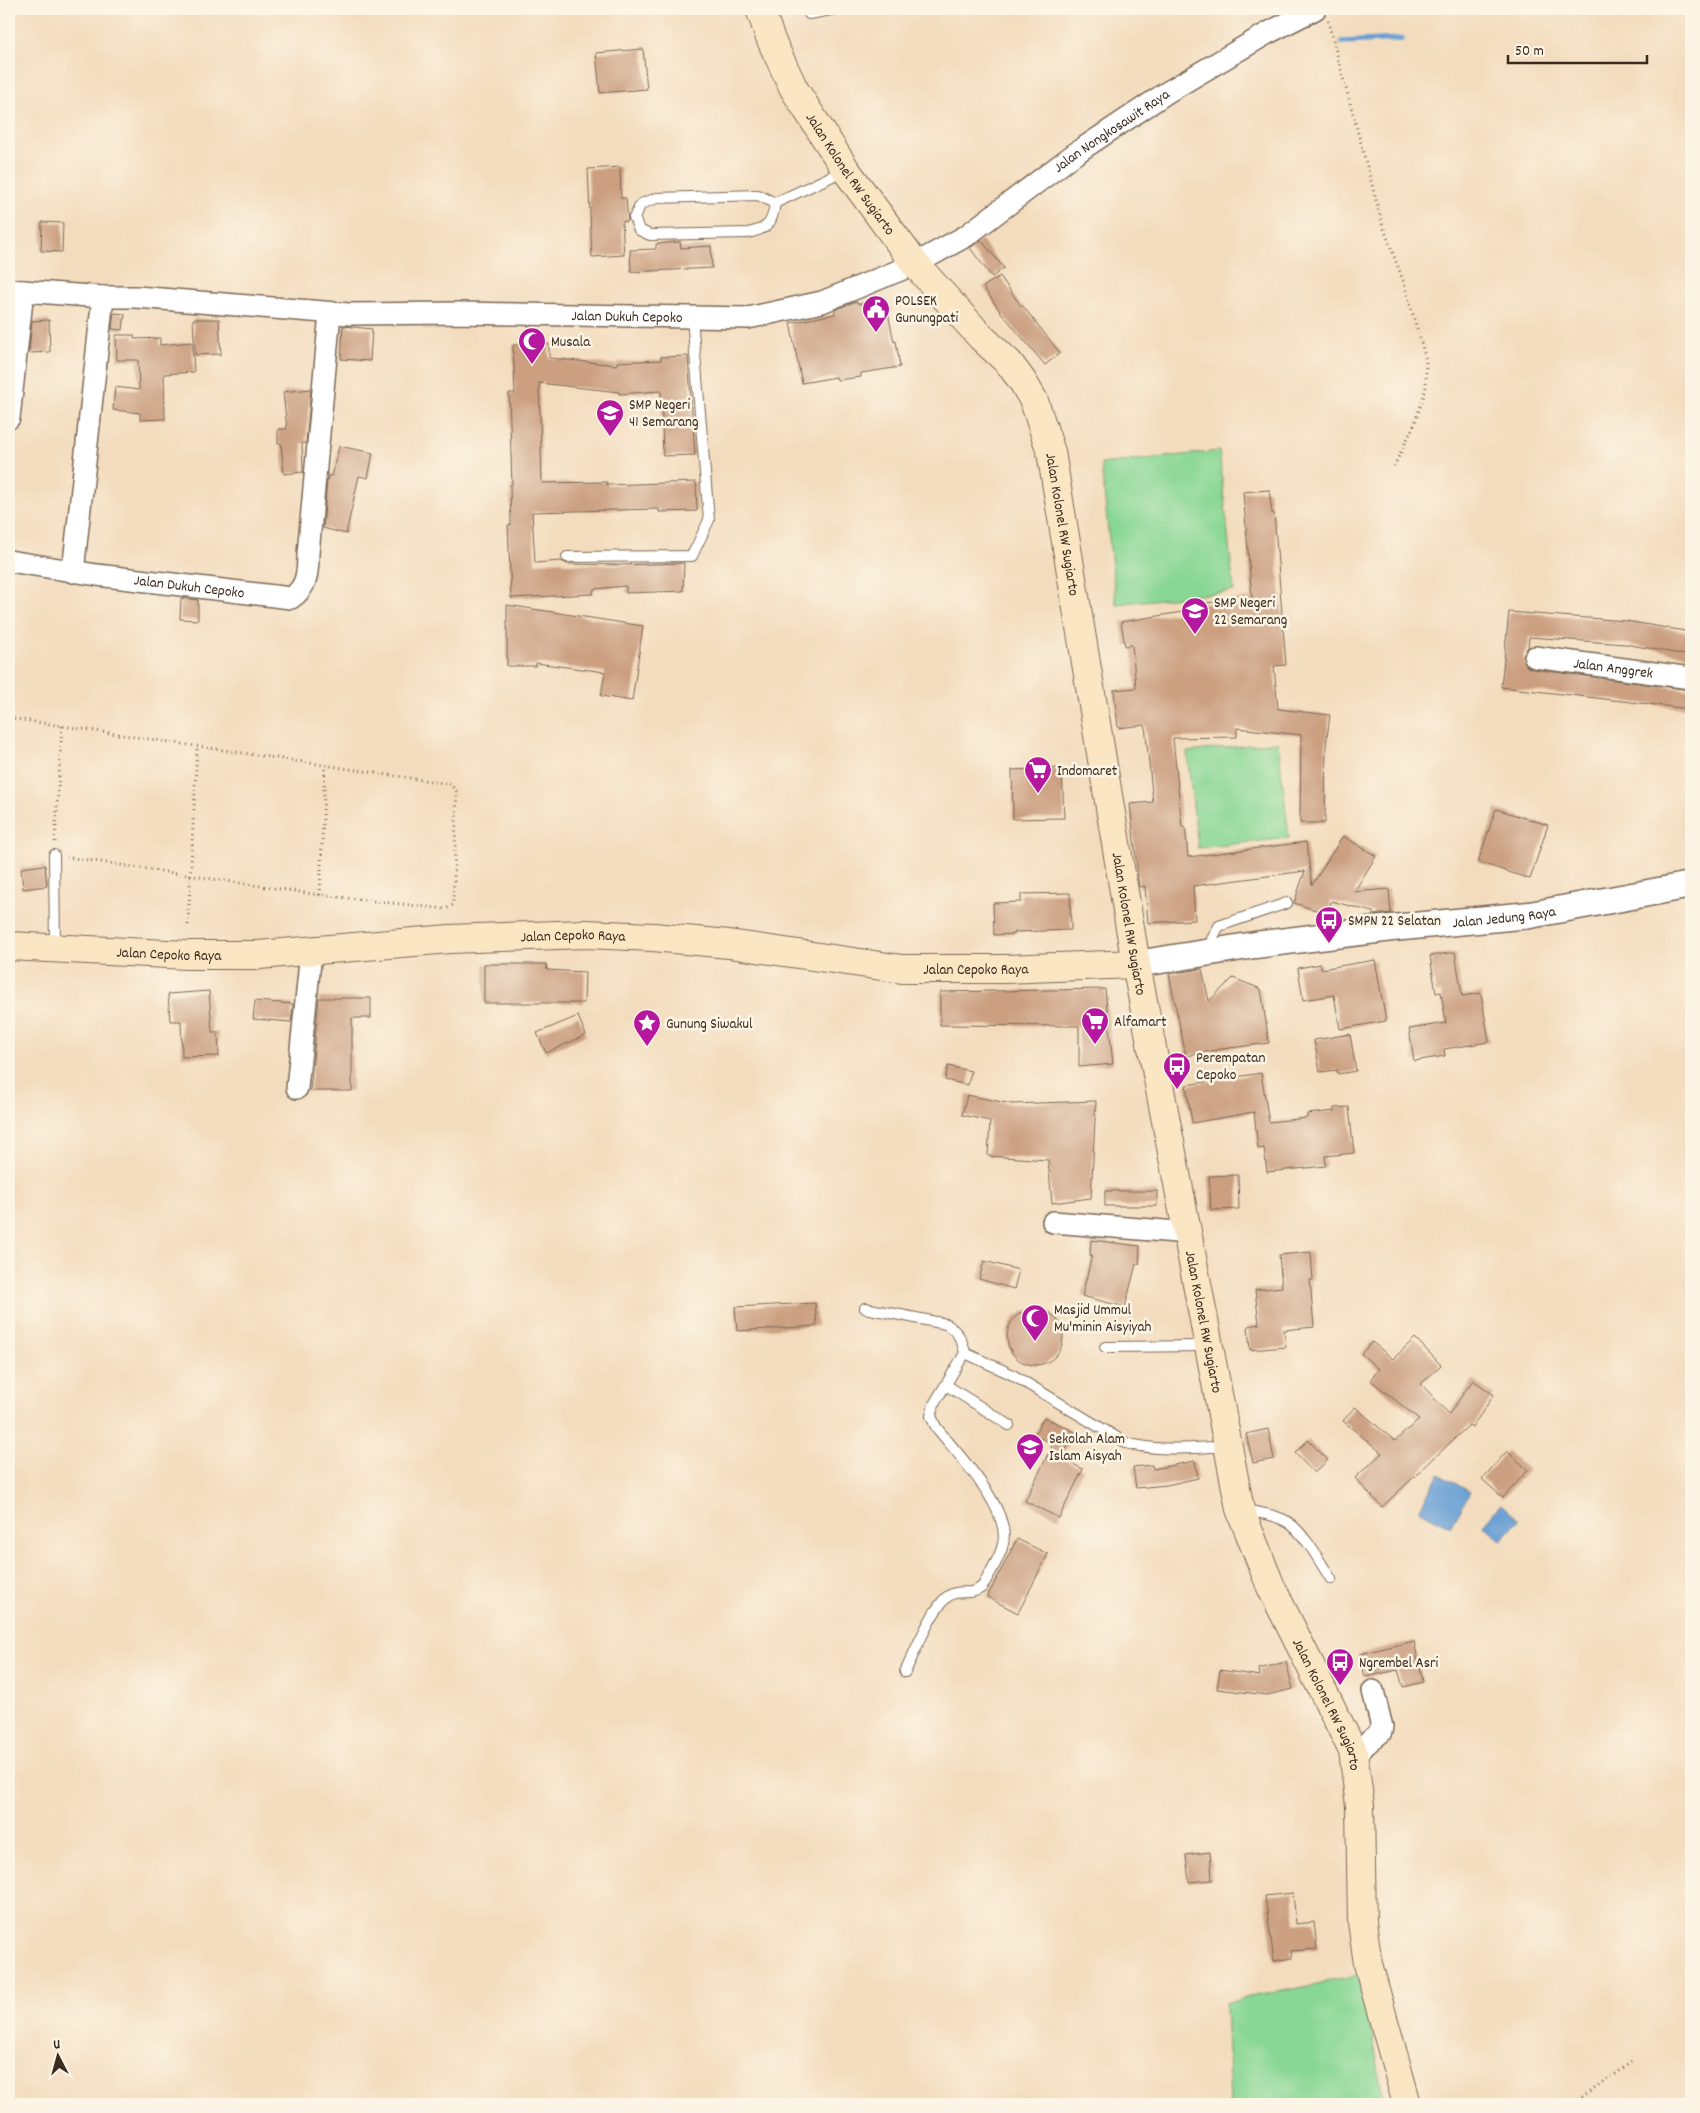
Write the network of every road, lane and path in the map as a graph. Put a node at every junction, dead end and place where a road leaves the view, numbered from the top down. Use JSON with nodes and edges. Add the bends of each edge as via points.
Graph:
{"nodes":[{"id":1,"x":760,"y":9,"type":"edge"},
{"id":2,"x":836,"y":9,"type":"edge"},
{"id":3,"x":1321,"y":13,"type":"edge"},
{"id":4,"x":808,"y":14,"type":"dead end"},
{"id":5,"x":846,"y":170,"type":"junction"},
{"id":6,"x":775,"y":203,"type":"junction"},
{"id":7,"x":915,"y":264,"type":"junction"},
{"id":8,"x":16,"y":291,"type":"edge"},
{"id":9,"x":103,"y":297,"type":"junction"},
{"id":10,"x":330,"y":313,"type":"junction"},
{"id":11,"x":692,"y":318,"type":"junction"},
{"id":12,"x":9,"y":418,"type":"edge"},
{"id":13,"x":1394,"y":466,"type":"dead end"},
{"id":14,"x":567,"y":557,"type":"dead end"},
{"id":15,"x":9,"y":560,"type":"edge"},
{"id":16,"x":73,"y":572,"type":"junction"},
{"id":17,"x":1535,"y":657,"type":"dead end"},
{"id":18,"x":1691,"y":678,"type":"edge"},
{"id":19,"x":9,"y":718,"type":"edge"},
{"id":20,"x":62,"y":725,"type":"junction"},
{"id":21,"x":197,"y":748,"type":"junction"},
{"id":22,"x":325,"y":766,"type":"junction"},
{"id":23,"x":54,"y":855,"type":"junction"},
{"id":24,"x":191,"y":875,"type":"junction"},
{"id":25,"x":1691,"y":885,"type":"edge"},
{"id":26,"x":320,"y":895,"type":"junction"},
{"id":27,"x":1287,"y":903,"type":"dead end"},
{"id":28,"x":188,"y":925,"type":"dead end"},
{"id":29,"x":9,"y":946,"type":"edge"},
{"id":30,"x":56,"y":949,"type":"junction"},
{"id":31,"x":311,"y":952,"type":"junction"},
{"id":32,"x":1210,"y":953,"type":"junction"},
{"id":33,"x":1136,"y":964,"type":"junction"},
{"id":34,"x":297,"y":1088,"type":"dead end"},
{"id":35,"x":1052,"y":1222,"type":"dead end"},
{"id":36,"x":1189,"y":1233,"type":"junction"},
{"id":37,"x":865,"y":1308,"type":"dead end"},
{"id":38,"x":1208,"y":1346,"type":"junction"},
{"id":39,"x":1105,"y":1347,"type":"dead end"},
{"id":40,"x":966,"y":1352,"type":"junction"},
{"id":41,"x":946,"y":1385,"type":"junction"},
{"id":42,"x":1009,"y":1425,"type":"dead end"},
{"id":43,"x":1227,"y":1446,"type":"junction"},
{"id":44,"x":1240,"y":1509,"type":"junction"},
{"id":45,"x":1331,"y":1579,"type":"dead end"},
{"id":46,"x":905,"y":1672,"type":"dead end"},
{"id":47,"x":1373,"y":1691,"type":"dead end"},
{"id":48,"x":1353,"y":1751,"type":"junction"},
{"id":49,"x":1631,"y":2062,"type":"dead end"},
{"id":50,"x":1408,"y":2104,"type":"edge"},
{"id":51,"x":1574,"y":2104,"type":"edge"}],
"edges":[{"from":1,"to":5,"type":"main road","name":"Jalan Kolonel RW Sugiarto","via":[[794,89]]},
{"from":2,"to":4,"type":"lane"},
{"from":3,"to":7,"type":"street","name":"Jalan Nongkosawit Raya","via":[[1266,34],[1166,93],[1076,153],[966,236]]},
{"from":3,"to":13,"type":"path","via":[[1426,360],[1426,389],[1415,423]]},
{"from":5,"to":6,"type":"lane"},
{"from":5,"to":7,"type":"main road","name":"Jalan Kolonel RW Sugiarto"},
{"from":6,"to":6,"type":"lane","via":[[773,220],[763,230],[748,233],[650,236],[639,230],[634,218],[641,204],[657,198],[758,195]]},
{"from":7,"to":11,"type":"street","name":"Jalan Dukuh Cepoko","via":[[822,302],[748,318]]},
{"from":7,"to":33,"type":"main road","name":"Jalan Kolonel RW Sugiarto","via":[[1009,363],[1023,382],[1034,401],[1051,452]]},
{"from":8,"to":9,"type":"street","name":"Jalan Dukuh Cepoko"},
{"from":8,"to":12,"type":"street"},
{"from":9,"to":10,"type":"street","name":"Jalan Dukuh Cepoko","via":[[136,296]]},
{"from":9,"to":16,"type":"street"},
{"from":10,"to":11,"type":"street","name":"Jalan Dukuh Cepoko"},
{"from":10,"to":16,"type":"street","name":"Jalan Dukuh Cepoko","via":[[308,572],[299,593],[291,598]]},
{"from":11,"to":14,"type":"lane","via":[[709,520],[692,556]]},
{"from":15,"to":16,"type":"street","name":"Jalan Dukuh Cepoko"},
{"from":17,"to":18,"type":"street","name":"Jalan Anggrek"},
{"from":19,"to":20,"type":"path"},
{"from":20,"to":21,"type":"path"},
{"from":20,"to":23,"type":"path"},
{"from":21,"to":22,"type":"path"},
{"from":21,"to":24,"type":"path"},
{"from":22,"to":26,"type":"path"},
{"from":22,"to":26,"type":"path","via":[[450,784],[457,792],[453,905],[446,909]]},
{"from":23,"to":24,"type":"path"},
{"from":23,"to":30,"type":"lane"},
{"from":24,"to":26,"type":"path"},
{"from":24,"to":28,"type":"path"},
{"from":25,"to":32,"type":"street","name":"Jalan Jedung Raya","via":[[1530,915],[1392,928]]},
{"from":27,"to":32,"type":"lane","via":[[1219,926],[1212,939]]},
{"from":29,"to":30,"type":"main road","name":"Jalan Cepoko Raya"},
{"from":30,"to":31,"type":"main road","name":"Jalan Cepoko Raya","via":[[219,956]]},
{"from":31,"to":33,"type":"main road","name":"Jalan Cepoko Raya","via":[[450,939],[586,934],[730,944],[902,969]]},
{"from":31,"to":34,"type":"street"},
{"from":32,"to":33,"type":"street","name":"Jalan Jedung Raya"},
{"from":33,"to":36,"type":"main road","name":"Jalan Kolonel RW Sugiarto"},
{"from":35,"to":36,"type":"street"},
{"from":36,"to":38,"type":"main road","name":"Jalan Kolonel RW Sugiarto"},
{"from":37,"to":40,"type":"lane","via":[[946,1324],[956,1331]]},
{"from":38,"to":39,"type":"lane"},
{"from":38,"to":43,"type":"main road","name":"Jalan Kolonel RW Sugiarto"},
{"from":40,"to":41,"type":"lane"},
{"from":40,"to":43,"type":"lane","via":[[1011,1374],[1126,1443],[1161,1450]]},
{"from":41,"to":42,"type":"lane"},
{"from":41,"to":46,"type":"lane","via":[[932,1410],[932,1422],[992,1499],[1004,1528],[1003,1544],[978,1591],[954,1593],[946,1598],[925,1629]]},
{"from":43,"to":44,"type":"main road","name":"Jalan Kolonel RW Sugiarto"},
{"from":44,"to":45,"type":"lane","via":[[1288,1523]]},
{"from":44,"to":48,"type":"main road","name":"Jalan Kolonel RW Sugiarto","via":[[1271,1587]]},
{"from":47,"to":48,"type":"street","via":[[1381,1732]]},
{"from":48,"to":50,"type":"main road","name":"Jalan Kolonel RW Sugiarto","via":[[1360,1806],[1363,1930],[1368,1964]]},
{"from":49,"to":51,"type":"path"}]}
